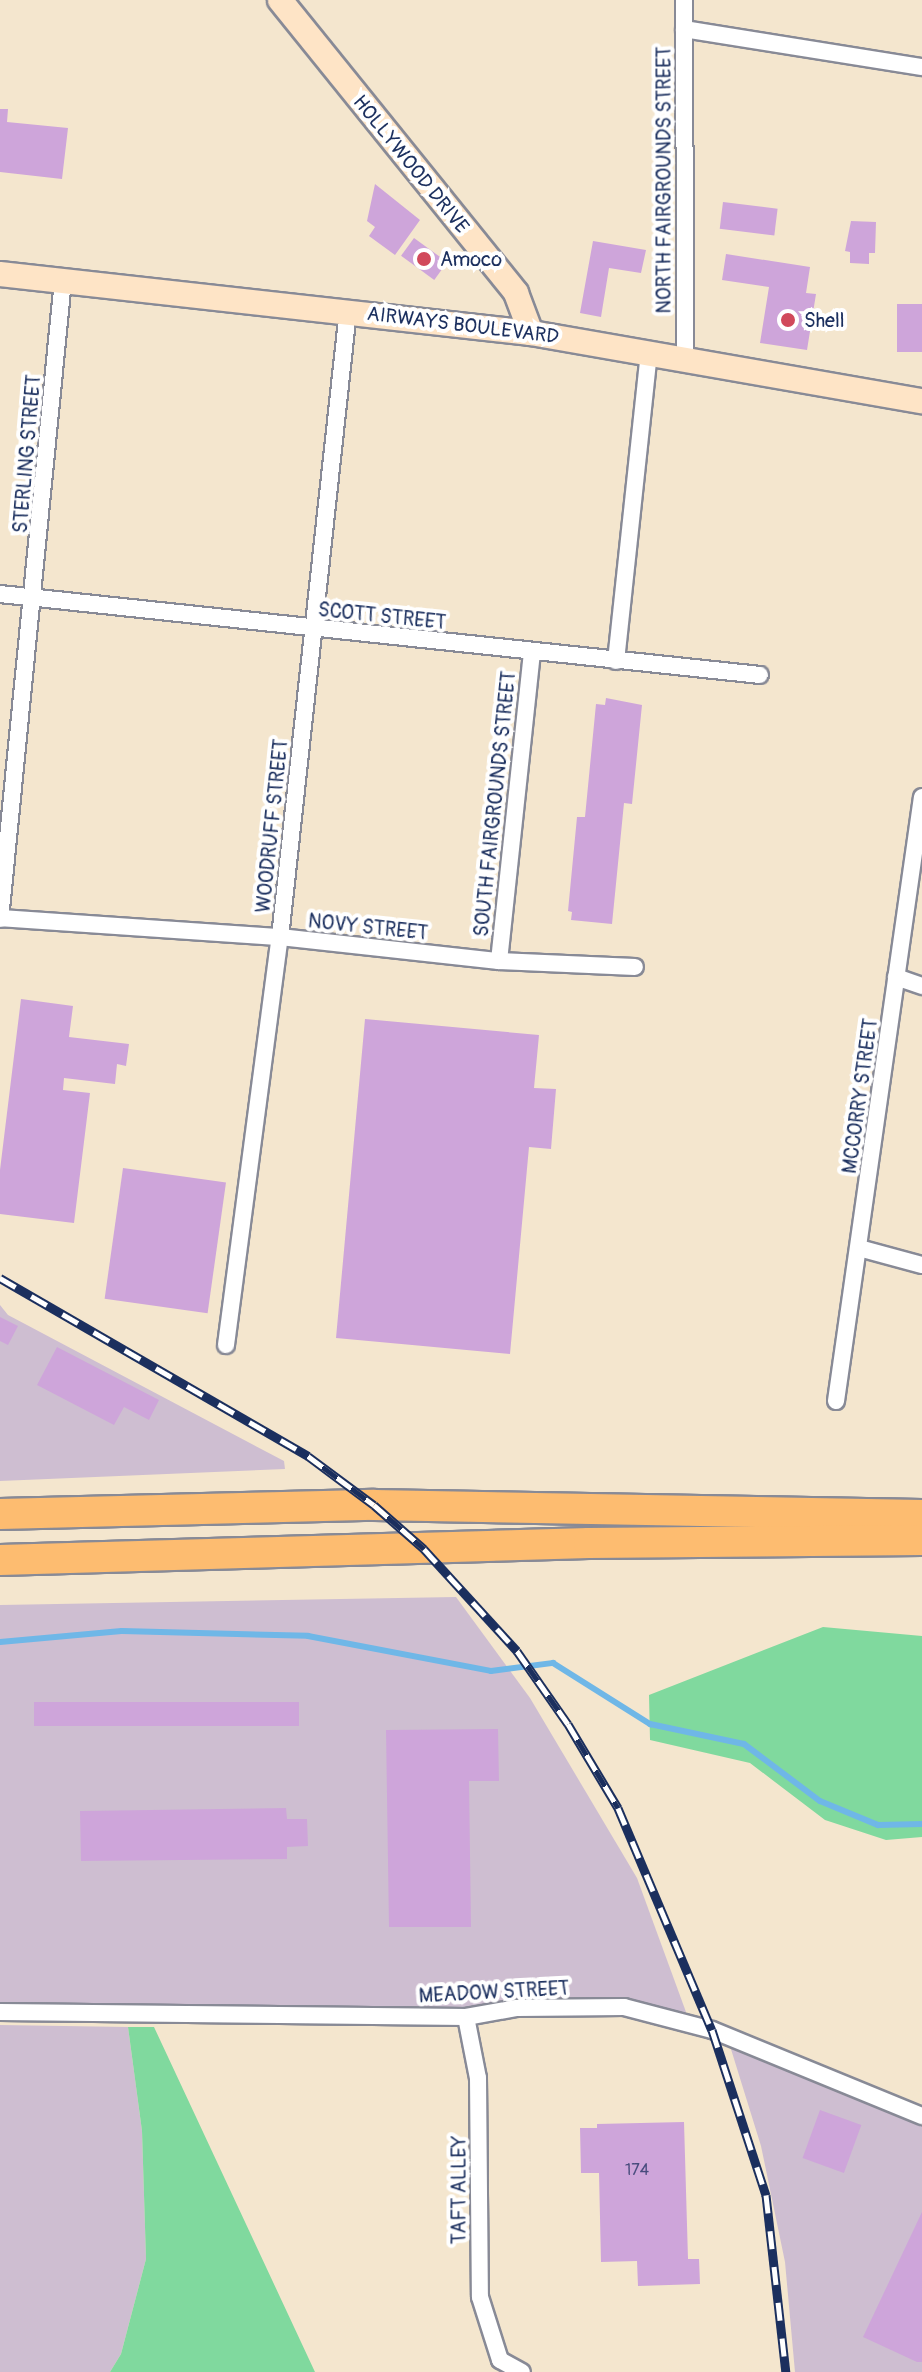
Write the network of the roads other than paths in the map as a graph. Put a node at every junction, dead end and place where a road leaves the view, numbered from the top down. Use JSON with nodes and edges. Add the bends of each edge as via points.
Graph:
{"nodes":[{"id":1,"x":684,"y":0,"type":"edge"},
{"id":2,"x":282,"y":1,"type":"edge"},
{"id":3,"x":684,"y":29,"type":"junction"},
{"id":4,"x":922,"y":67,"type":"edge"},
{"id":5,"x":0,"y":274,"type":"edge"},
{"id":6,"x":63,"y":280,"type":"junction"},
{"id":7,"x":348,"y":311,"type":"junction"},
{"id":8,"x":531,"y":333,"type":"junction"},
{"id":9,"x":649,"y":352,"type":"junction"},
{"id":10,"x":685,"y":359,"type":"junction"},
{"id":11,"x":922,"y":401,"type":"edge"},
{"id":12,"x":0,"y":594,"type":"edge"},
{"id":13,"x":34,"y":597,"type":"junction"},
{"id":14,"x":315,"y":629,"type":"junction"},
{"id":15,"x":532,"y":652,"type":"junction"},
{"id":16,"x":616,"y":661,"type":"junction"},
{"id":17,"x":760,"y":675,"type":"dead end"},
{"id":18,"x":922,"y":797,"type":"edge"},
{"id":19,"x":0,"y":919,"type":"edge"},
{"id":20,"x":280,"y":937,"type":"junction"},
{"id":21,"x":499,"y":961,"type":"junction"},
{"id":22,"x":635,"y":967,"type":"dead end"},
{"id":23,"x":896,"y":977,"type":"junction"},
{"id":24,"x":922,"y":986,"type":"edge"},
{"id":25,"x":859,"y":1248,"type":"junction"},
{"id":26,"x":922,"y":1265,"type":"edge"},
{"id":27,"x":226,"y":1345,"type":"dead end"},
{"id":28,"x":836,"y":1401,"type":"dead end"},
{"id":29,"x":0,"y":1514,"type":"edge"},
{"id":30,"x":922,"y":1515,"type":"edge"},
{"id":31,"x":922,"y":1540,"type":"edge"},
{"id":32,"x":0,"y":1560,"type":"edge"},
{"id":33,"x":0,"y":2012,"type":"edge"},
{"id":34,"x":466,"y":2017,"type":"junction"},
{"id":35,"x":922,"y":2116,"type":"edge"},
{"id":36,"x":522,"y":2372,"type":"edge"}],
"edges":[{"from":1,"to":3,"type":"street","name":"NORTH FAIRGROUNDS STREET"},
{"from":2,"to":8,"type":"main road","name":"HOLLYWOOD DRIVE","via":[[516,293]]},
{"from":3,"to":4,"type":"street"},
{"from":3,"to":10,"type":"street","name":"NORTH FAIRGROUNDS STREET"},
{"from":5,"to":6,"type":"main road","name":"AIRWAYS BOULEVARD"},
{"from":6,"to":7,"type":"main road","name":"AIRWAYS BOULEVARD"},
{"from":6,"to":13,"type":"street","name":"STERLING STREET"},
{"from":7,"to":8,"type":"main road","name":"AIRWAYS BOULEVARD"},
{"from":7,"to":14,"type":"street","name":"WOODRUFF STREET"},
{"from":8,"to":9,"type":"main road","name":"AIRWAYS BOULEVARD"},
{"from":9,"to":10,"type":"main road","name":"AIRWAYS BOULEVARD"},
{"from":9,"to":16,"type":"street"},
{"from":10,"to":11,"type":"main road","name":"AIRWAYS BOULEVARD"},
{"from":12,"to":13,"type":"street","name":"SCOTT STREET"},
{"from":13,"to":14,"type":"street","name":"SCOTT STREET"},
{"from":13,"to":19,"type":"street","name":"STERLING STREET"},
{"from":14,"to":15,"type":"street","name":"SCOTT STREET"},
{"from":14,"to":20,"type":"street","name":"WOODRUFF STREET"},
{"from":15,"to":16,"type":"street","name":"SCOTT STREET"},
{"from":15,"to":21,"type":"street","name":"SOUTH FAIRGROUNDS STREET"},
{"from":16,"to":17,"type":"street","name":"SCOTT STREET"},
{"from":18,"to":23,"type":"street","name":"MCCORRY STREET"},
{"from":19,"to":20,"type":"street","name":"NOVY STREET"},
{"from":20,"to":21,"type":"street","name":"NOVY STREET"},
{"from":20,"to":27,"type":"street","name":"WOODRUFF STREET"},
{"from":21,"to":22,"type":"street","name":"NOVY STREET"},
{"from":23,"to":24,"type":"street"},
{"from":23,"to":25,"type":"street","name":"MCCORRY STREET"},
{"from":25,"to":26,"type":"street"},
{"from":25,"to":28,"type":"street","name":"MCCORRY STREET"},
{"from":29,"to":30,"type":"highway","via":[[374,1505]]},
{"from":31,"to":32,"type":"highway","via":[[589,1543]]},
{"from":33,"to":34,"type":"street","name":"MEADOW STREET"},
{"from":34,"to":35,"type":"street","name":"MEADOW STREET","via":[[517,2008],[624,2007],[712,2030]]},
{"from":34,"to":36,"type":"street","name":"TAFT ALLEY","via":[[478,2078],[480,2297],[500,2360]]}]}
